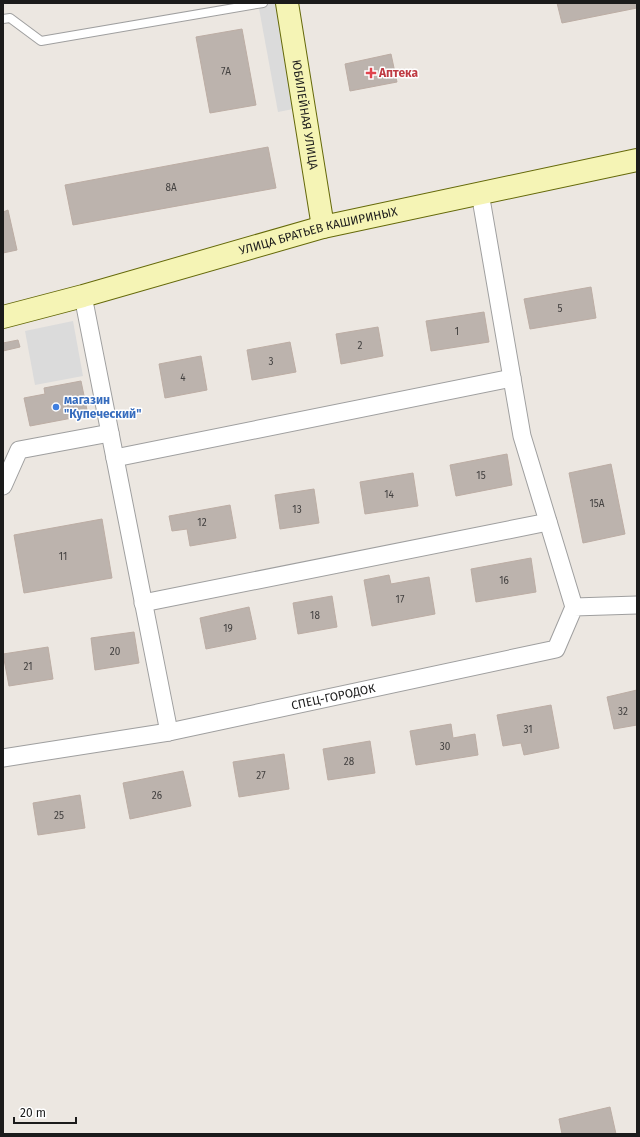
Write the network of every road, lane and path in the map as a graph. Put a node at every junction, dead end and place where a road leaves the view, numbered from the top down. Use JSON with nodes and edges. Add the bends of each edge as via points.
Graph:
{"nodes":[{"id":1,"x":263,"y":3,"type":"edge"},
{"id":2,"x":287,"y":3,"type":"edge"},
{"id":3,"x":3,"y":19,"type":"edge"},
{"id":4,"x":637,"y":160,"type":"edge"},
{"id":5,"x":480,"y":194,"type":"junction"},
{"id":6,"x":324,"y":227,"type":"junction"},
{"id":7,"x":83,"y":296,"type":"junction"},
{"id":8,"x":3,"y":317,"type":"edge"},
{"id":9,"x":512,"y":378,"type":"junction"},
{"id":10,"x":110,"y":433,"type":"junction"},
{"id":11,"x":115,"y":458,"type":"junction"},
{"id":12,"x":3,"y":486,"type":"edge"},
{"id":13,"x":548,"y":522,"type":"junction"},
{"id":14,"x":143,"y":603,"type":"junction"},
{"id":15,"x":637,"y":605,"type":"edge"},
{"id":16,"x":574,"y":607,"type":"junction"},
{"id":17,"x":169,"y":732,"type":"junction"},
{"id":18,"x":3,"y":758,"type":"edge"}],
"edges":[{"from":1,"to":3,"type":"lane","via":[[41,41],[10,18]]},
{"from":2,"to":6,"type":"main road","name":"ЮБИЛЕЙНАЯ УЛИЦА"},
{"from":4,"to":5,"type":"main road","name":"УЛИЦА БРАТЬЕВ КАШИРИНЫХ"},
{"from":5,"to":6,"type":"main road","name":"УЛИЦА БРАТЬЕВ КАШИРИНЫХ"},
{"from":5,"to":9,"type":"street"},
{"from":6,"to":7,"type":"main road","name":"УЛИЦА БРАТЬЕВ КАШИРИНЫХ"},
{"from":7,"to":8,"type":"main road","name":"УЛИЦА БРАТЬЕВ КАШИРИНЫХ"},
{"from":7,"to":10,"type":"street"},
{"from":9,"to":11,"type":"street"},
{"from":9,"to":13,"type":"street","via":[[522,436]]},
{"from":10,"to":11,"type":"street"},
{"from":10,"to":12,"type":"street","via":[[19,450]]},
{"from":11,"to":14,"type":"street"},
{"from":13,"to":14,"type":"street"},
{"from":13,"to":16,"type":"street"},
{"from":14,"to":17,"type":"street"},
{"from":15,"to":16,"type":"street"},
{"from":16,"to":17,"type":"street","name":"СПЕЦ-ГОРОДОК","via":[[556,649]]},
{"from":17,"to":18,"type":"street","name":"СПЕЦ-ГОРОДОК"}]}
